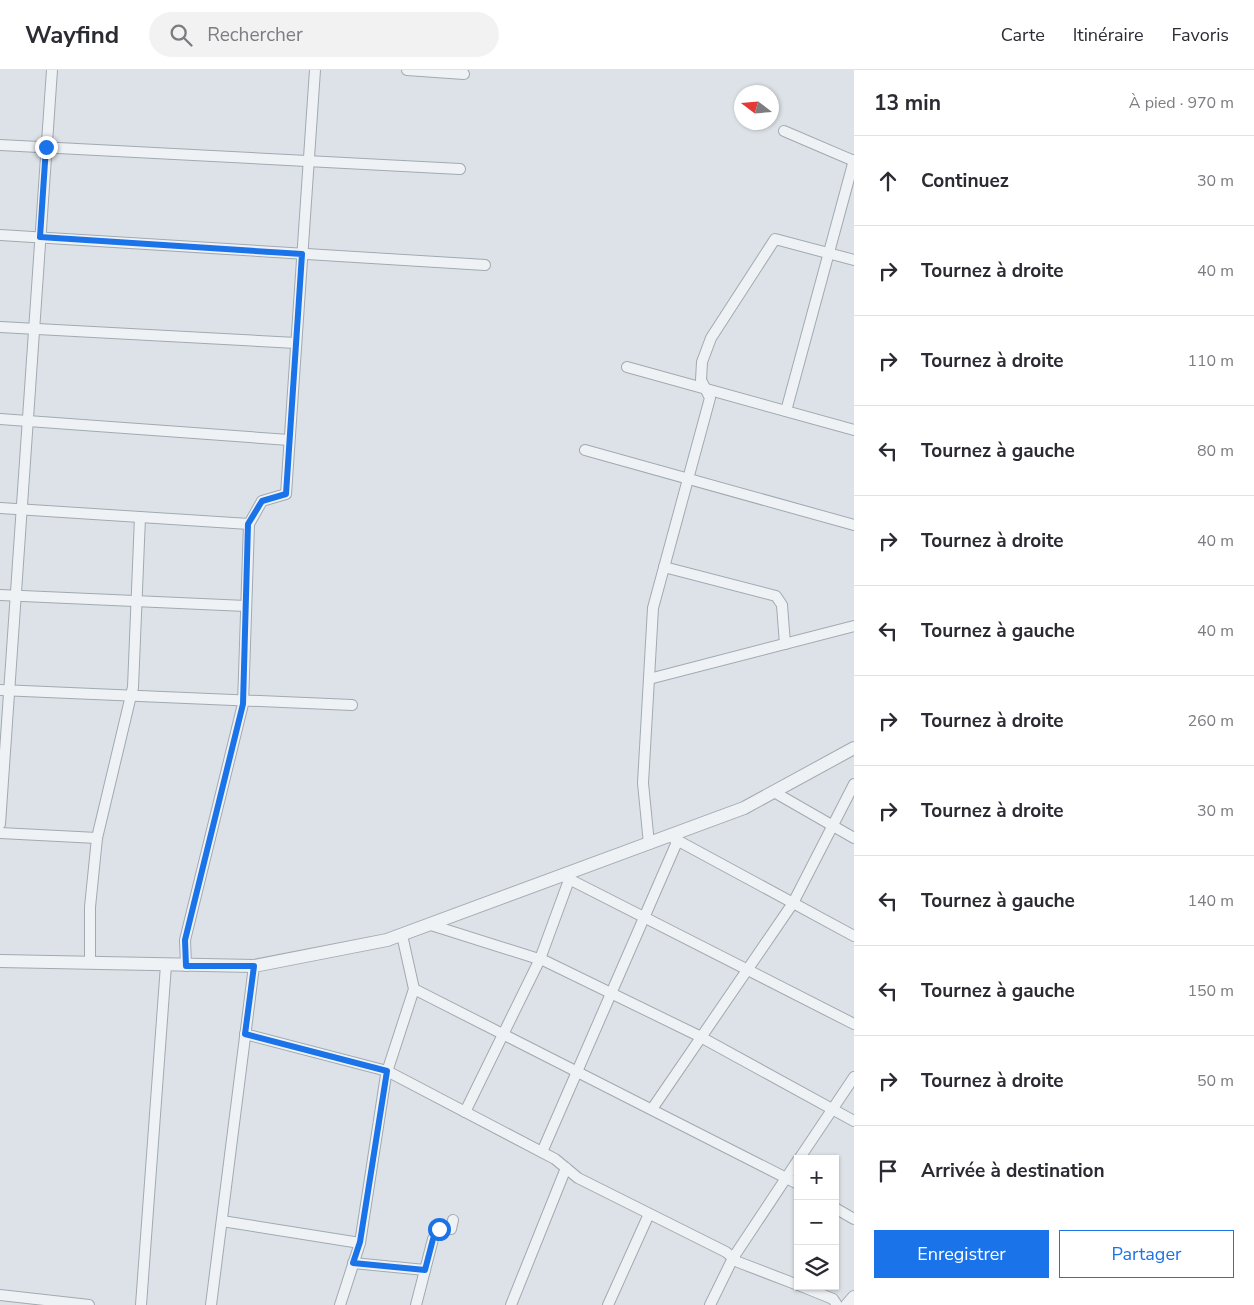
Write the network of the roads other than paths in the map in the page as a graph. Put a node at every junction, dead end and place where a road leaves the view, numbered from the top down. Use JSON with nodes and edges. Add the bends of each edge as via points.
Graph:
{"nodes":[{"id":1,"x":52,"y":70,"type":"edge"},
{"id":2,"x":315,"y":70,"type":"edge"},
{"id":3,"x":407,"y":70,"type":"edge"},
{"id":4,"x":464,"y":74,"type":"dead end"},
{"id":5,"x":784,"y":131,"type":"dead end"},
{"id":6,"x":0,"y":145,"type":"edge"},
{"id":7,"x":46,"y":147,"type":"junction"},
{"id":8,"x":854,"y":160,"type":"edge"},
{"id":9,"x":308,"y":161,"type":"junction"},
{"id":10,"x":460,"y":169,"type":"dead end"},
{"id":11,"x":0,"y":235,"type":"edge"},
{"id":12,"x":40,"y":237,"type":"junction"},
{"id":13,"x":829,"y":253,"type":"junction"},
{"id":14,"x":302,"y":254,"type":"junction"},
{"id":15,"x":854,"y":260,"type":"edge"},
{"id":16,"x":485,"y":265,"type":"dead end"},
{"id":17,"x":0,"y":327,"type":"edge"},
{"id":18,"x":32,"y":329,"type":"junction"},
{"id":19,"x":296,"y":343,"type":"junction"},
{"id":20,"x":626,"y":367,"type":"dead end"},
{"id":21,"x":705,"y":389,"type":"junction"},
{"id":22,"x":786,"y":411,"type":"junction"},
{"id":23,"x":0,"y":419,"type":"edge"},
{"id":24,"x":27,"y":421,"type":"junction"},
{"id":25,"x":854,"y":430,"type":"edge"},
{"id":26,"x":289,"y":440,"type":"junction"},
{"id":27,"x":584,"y":450,"type":"dead end"},
{"id":28,"x":688,"y":479,"type":"junction"},
{"id":29,"x":0,"y":508,"type":"edge"},
{"id":30,"x":22,"y":509,"type":"junction"},
{"id":31,"x":140,"y":517,"type":"junction"},
{"id":32,"x":248,"y":524,"type":"junction"},
{"id":33,"x":854,"y":525,"type":"edge"},
{"id":34,"x":664,"y":567,"type":"junction"},
{"id":35,"x":0,"y":595,"type":"edge"},
{"id":36,"x":17,"y":596,"type":"junction"},
{"id":37,"x":136,"y":601,"type":"junction"},
{"id":38,"x":246,"y":606,"type":"junction"},
{"id":39,"x":854,"y":626,"type":"edge"},
{"id":40,"x":785,"y":644,"type":"junction"},
{"id":41,"x":649,"y":679,"type":"junction"},
{"id":42,"x":5,"y":690,"type":"edge"},
{"id":43,"x":131,"y":695,"type":"junction"},
{"id":44,"x":243,"y":700,"type":"junction"},
{"id":45,"x":352,"y":705,"type":"dead end"},
{"id":46,"x":854,"y":748,"type":"edge"},
{"id":47,"x":854,"y":784,"type":"edge"},
{"id":48,"x":774,"y":792,"type":"junction"},
{"id":49,"x":0,"y":824,"type":"edge"},
{"id":50,"x":833,"y":826,"type":"junction"},
{"id":51,"x":0,"y":833,"type":"edge"},
{"id":52,"x":97,"y":838,"type":"junction"},
{"id":53,"x":854,"y":838,"type":"edge"},
{"id":54,"x":673,"y":839,"type":"junction"},
{"id":55,"x":649,"y":844,"type":"junction"},
{"id":56,"x":566,"y":878,"type":"junction"},
{"id":57,"x":793,"y":903,"type":"junction"},
{"id":58,"x":644,"y":918,"type":"junction"},
{"id":59,"x":431,"y":925,"type":"junction"},
{"id":60,"x":402,"y":935,"type":"junction"},
{"id":61,"x":854,"y":936,"type":"edge"},
{"id":62,"x":540,"y":959,"type":"junction"},
{"id":63,"x":0,"y":961,"type":"edge"},
{"id":64,"x":90,"y":963,"type":"junction"},
{"id":65,"x":166,"y":965,"type":"junction"},
{"id":66,"x":186,"y":966,"type":"junction"},
{"id":67,"x":254,"y":966,"type":"junction"},
{"id":68,"x":748,"y":970,"type":"junction"},
{"id":69,"x":414,"y":988,"type":"junction"},
{"id":70,"x":611,"y":993,"type":"junction"},
{"id":71,"x":854,"y":1024,"type":"edge"},
{"id":72,"x":245,"y":1034,"type":"junction"},
{"id":73,"x":503,"y":1034,"type":"junction"},
{"id":74,"x":701,"y":1037,"type":"junction"},
{"id":75,"x":387,"y":1071,"type":"junction"},
{"id":76,"x":577,"y":1071,"type":"junction"},
{"id":77,"x":854,"y":1076,"type":"edge"},
{"id":78,"x":652,"y":1109,"type":"junction"},
{"id":79,"x":832,"y":1109,"type":"junction"},
{"id":80,"x":465,"y":1112,"type":"junction"},
{"id":81,"x":854,"y":1121,"type":"edge"},
{"id":82,"x":542,"y":1152,"type":"junction"},
{"id":83,"x":801,"y":1155,"type":"edge"},
{"id":84,"x":794,"y":1166,"type":"edge"},
{"id":85,"x":566,"y":1168,"type":"junction"},
{"id":86,"x":787,"y":1177,"type":"junction"},
{"id":87,"x":794,"y":1181,"type":"edge"},
{"id":88,"x":839,"y":1211,"type":"edge"},
{"id":89,"x":650,"y":1214,"type":"junction"},
{"id":90,"x":453,"y":1220,"type":"dead end"},
{"id":91,"x":854,"y":1220,"type":"edge"},
{"id":92,"x":222,"y":1221,"type":"junction"},
{"id":93,"x":360,"y":1242,"type":"junction"},
{"id":94,"x":732,"y":1258,"type":"junction"},
{"id":95,"x":353,"y":1263,"type":"junction"},
{"id":96,"x":425,"y":1270,"type":"junction"},
{"id":97,"x":794,"y":1284,"type":"edge"},
{"id":98,"x":809,"y":1290,"type":"edge"},
{"id":99,"x":0,"y":1295,"type":"edge"},
{"id":100,"x":854,"y":1297,"type":"edge"},
{"id":101,"x":46,"y":1302,"type":"edge"},
{"id":102,"x":89,"y":1305,"type":"edge"},
{"id":103,"x":141,"y":1305,"type":"edge"},
{"id":104,"x":211,"y":1305,"type":"edge"},
{"id":105,"x":340,"y":1305,"type":"edge"},
{"id":106,"x":416,"y":1305,"type":"edge"},
{"id":107,"x":511,"y":1305,"type":"edge"},
{"id":108,"x":608,"y":1305,"type":"edge"},
{"id":109,"x":710,"y":1305,"type":"edge"},
{"id":110,"x":837,"y":1305,"type":"edge"},
{"id":111,"x":847,"y":1305,"type":"edge"}],
"edges":[{"from":1,"to":7,"type":"street"},
{"from":2,"to":9,"type":"street"},
{"from":3,"to":4,"type":"street"},
{"from":5,"to":8,"type":"street"},
{"from":6,"to":7,"type":"street"},
{"from":7,"to":9,"type":"street"},
{"from":7,"to":12,"type":"street"},
{"from":8,"to":13,"type":"street"},
{"from":9,"to":10,"type":"street"},
{"from":9,"to":14,"type":"street"},
{"from":11,"to":12,"type":"street"},
{"from":12,"to":14,"type":"street"},
{"from":12,"to":18,"type":"street"},
{"from":13,"to":15,"type":"street"},
{"from":13,"to":21,"type":"street","via":[[775,239],[711,338],[702,362],[700,380]]},
{"from":13,"to":22,"type":"street"},
{"from":14,"to":16,"type":"street"},
{"from":14,"to":19,"type":"street"},
{"from":17,"to":18,"type":"street"},
{"from":18,"to":19,"type":"street"},
{"from":18,"to":24,"type":"street"},
{"from":19,"to":26,"type":"street"},
{"from":20,"to":21,"type":"street"},
{"from":21,"to":22,"type":"street"},
{"from":21,"to":28,"type":"street","via":[[710,398]]},
{"from":22,"to":25,"type":"street"},
{"from":23,"to":24,"type":"street"},
{"from":24,"to":26,"type":"street"},
{"from":24,"to":30,"type":"street"},
{"from":26,"to":32,"type":"street","via":[[286,494],[262,501]]},
{"from":27,"to":28,"type":"street"},
{"from":28,"to":33,"type":"street"},
{"from":28,"to":34,"type":"street"},
{"from":29,"to":30,"type":"street"},
{"from":30,"to":31,"type":"street"},
{"from":30,"to":36,"type":"street"},
{"from":31,"to":32,"type":"street"},
{"from":31,"to":37,"type":"street"},
{"from":32,"to":38,"type":"street"},
{"from":34,"to":40,"type":"street","via":[[776,596],[782,605]]},
{"from":34,"to":41,"type":"street","via":[[654,608]]},
{"from":35,"to":36,"type":"street"},
{"from":36,"to":37,"type":"street"},
{"from":36,"to":42,"type":"street"},
{"from":37,"to":38,"type":"street"},
{"from":37,"to":43,"type":"street"},
{"from":38,"to":44,"type":"street"},
{"from":39,"to":40,"type":"street"},
{"from":40,"to":41,"type":"street"},
{"from":41,"to":55,"type":"street","via":[[643,783]]},
{"from":42,"to":43,"type":"street"},
{"from":42,"to":49,"type":"street"},
{"from":43,"to":44,"type":"street"},
{"from":43,"to":52,"type":"street"},
{"from":44,"to":45,"type":"street"},
{"from":44,"to":66,"type":"street","via":[[185,940]]},
{"from":46,"to":48,"type":"street"},
{"from":47,"to":50,"type":"street"},
{"from":48,"to":50,"type":"street"},
{"from":48,"to":54,"type":"street"},
{"from":50,"to":53,"type":"street"},
{"from":50,"to":57,"type":"street"},
{"from":51,"to":52,"type":"street"},
{"from":52,"to":64,"type":"street","via":[[90,907]]},
{"from":54,"to":55,"type":"street"},
{"from":54,"to":57,"type":"street"},
{"from":54,"to":58,"type":"street"},
{"from":55,"to":56,"type":"street"},
{"from":56,"to":58,"type":"street"},
{"from":56,"to":59,"type":"street"},
{"from":56,"to":62,"type":"street"},
{"from":57,"to":61,"type":"street"},
{"from":57,"to":68,"type":"street"},
{"from":58,"to":68,"type":"street"},
{"from":58,"to":70,"type":"street"},
{"from":59,"to":60,"type":"street"},
{"from":59,"to":62,"type":"street"},
{"from":60,"to":67,"type":"street"},
{"from":60,"to":69,"type":"street"},
{"from":62,"to":70,"type":"street"},
{"from":62,"to":73,"type":"street"},
{"from":63,"to":64,"type":"street"},
{"from":64,"to":65,"type":"street"},
{"from":65,"to":66,"type":"street"},
{"from":65,"to":103,"type":"street"},
{"from":66,"to":67,"type":"street"},
{"from":67,"to":72,"type":"street"},
{"from":68,"to":71,"type":"street"},
{"from":68,"to":74,"type":"street"},
{"from":69,"to":73,"type":"street"},
{"from":69,"to":75,"type":"street"},
{"from":70,"to":74,"type":"street"},
{"from":70,"to":76,"type":"street"},
{"from":72,"to":75,"type":"street"},
{"from":72,"to":92,"type":"street"},
{"from":73,"to":76,"type":"street"},
{"from":73,"to":80,"type":"street"},
{"from":74,"to":78,"type":"street"},
{"from":74,"to":79,"type":"street"},
{"from":75,"to":80,"type":"street"},
{"from":75,"to":93,"type":"street"},
{"from":76,"to":78,"type":"street"},
{"from":76,"to":82,"type":"street"},
{"from":77,"to":79,"type":"street"},
{"from":78,"to":86,"type":"street"},
{"from":79,"to":81,"type":"street"},
{"from":79,"to":83,"type":"street"},
{"from":80,"to":82,"type":"street"},
{"from":82,"to":85,"type":"street"},
{"from":84,"to":86,"type":"street"},
{"from":85,"to":89,"type":"street","via":[[578,1178]]},
{"from":85,"to":107,"type":"street"},
{"from":86,"to":87,"type":"street"},
{"from":86,"to":94,"type":"street"},
{"from":88,"to":91,"type":"street"},
{"from":89,"to":94,"type":"street"},
{"from":89,"to":108,"type":"street"},
{"from":90,"to":96,"type":"street","via":[[451,1229],[439,1229],[433,1239]]},
{"from":92,"to":93,"type":"street"},
{"from":92,"to":104,"type":"street"},
{"from":93,"to":95,"type":"street"},
{"from":94,"to":97,"type":"street"},
{"from":94,"to":109,"type":"street"},
{"from":95,"to":96,"type":"street"},
{"from":95,"to":105,"type":"street"},
{"from":96,"to":106,"type":"street"},
{"from":98,"to":110,"type":"street","via":[[833,1299]]},
{"from":99,"to":101,"type":"street"},
{"from":100,"to":111,"type":"street"},
{"from":101,"to":102,"type":"street"}]}
